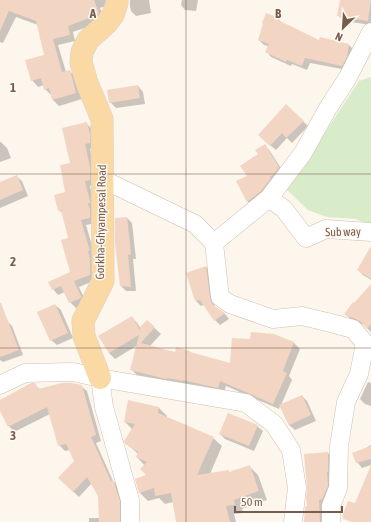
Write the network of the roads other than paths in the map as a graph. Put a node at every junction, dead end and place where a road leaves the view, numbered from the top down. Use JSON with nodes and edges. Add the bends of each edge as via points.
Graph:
{"nodes":[{"id":1,"x":117,"y":0,"type":"edge"},
{"id":2,"x":371,"y":32,"type":"edge"},
{"id":3,"x":102,"y":179,"type":"junction"},
{"id":4,"x":269,"y":198,"type":"junction"},
{"id":5,"x":371,"y":232,"type":"edge"},
{"id":6,"x":214,"y":243,"type":"junction"},
{"id":7,"x":100,"y":378,"type":"junction"},
{"id":8,"x":0,"y":385,"type":"edge"},
{"id":9,"x":130,"y":522,"type":"edge"},
{"id":10,"x":293,"y":522,"type":"edge"},
{"id":11,"x":331,"y":522,"type":"edge"}],
"edges":[{"from":1,"to":3,"type":"main road","name":"Gorkha-Ghyampesal Road","via":[[113,15],[88,40],[82,52],[81,62],[102,119]]},
{"from":2,"to":4,"type":"street","via":[[347,79],[303,153]]},
{"from":3,"to":6,"type":"street","via":[[195,224]]},
{"from":3,"to":7,"type":"main road","name":"Gorkha-Ghyampesal Road","via":[[103,280],[83,321],[84,336]]},
{"from":4,"to":5,"type":"street","name":"Sub way","via":[[284,208],[306,238],[326,230]]},
{"from":4,"to":6,"type":"street"},
{"from":6,"to":11,"type":"street","via":[[220,297],[230,304],[273,319],[302,316],[353,329],[365,343],[359,374],[346,402],[339,446],[338,488],[331,506]]},
{"from":7,"to":8,"type":"street","via":[[73,372],[25,373]]},
{"from":7,"to":9,"type":"street","name":"Gorkha-Ghyampesal Road","via":[[104,407],[130,500]]},
{"from":7,"to":10,"type":"street","via":[[246,403],[274,424],[291,450],[297,488]]}]}
